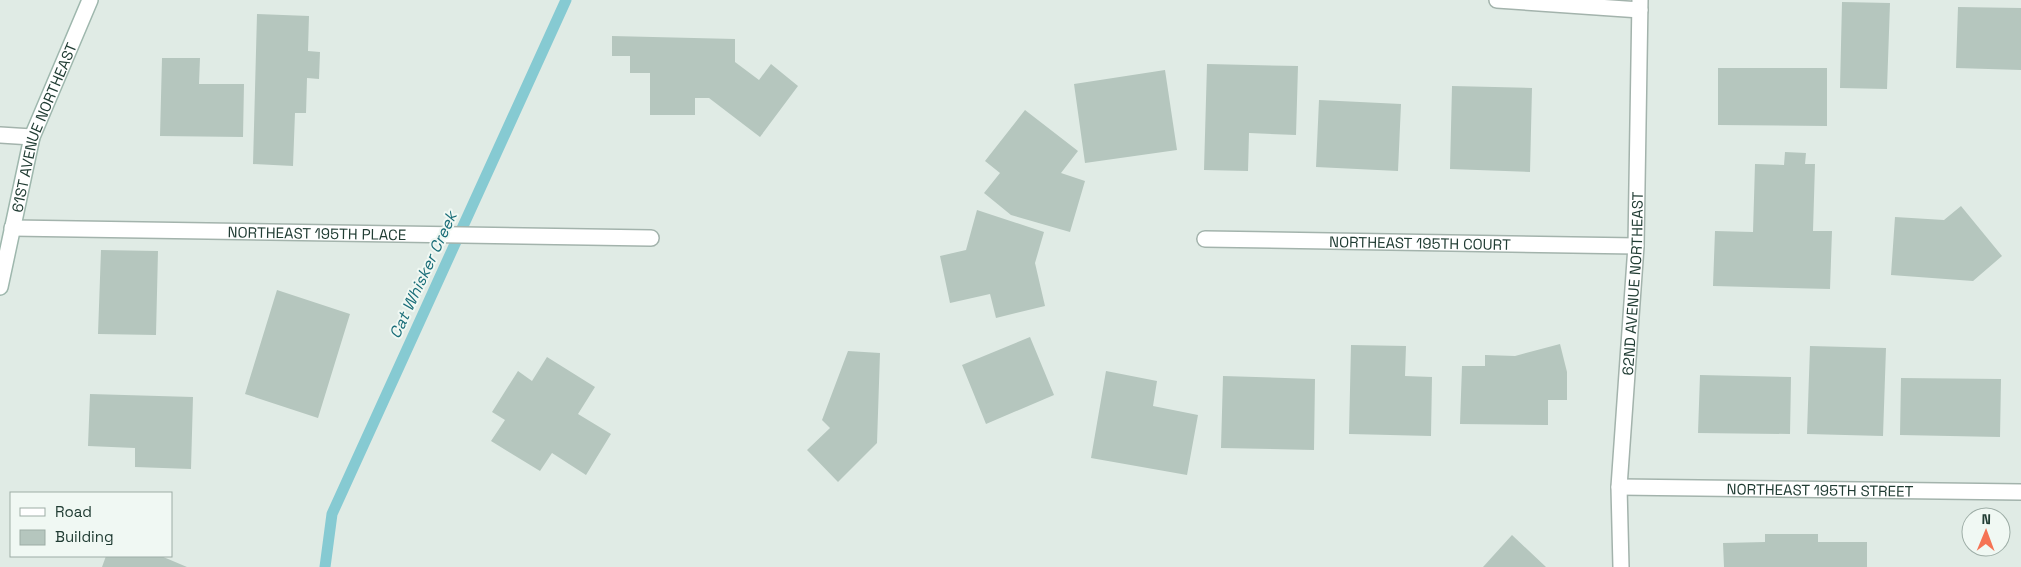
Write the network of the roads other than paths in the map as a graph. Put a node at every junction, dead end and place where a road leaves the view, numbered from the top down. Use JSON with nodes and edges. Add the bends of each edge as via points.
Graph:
{"nodes":[{"id":1,"x":90,"y":0,"type":"edge"},
{"id":2,"x":1498,"y":0,"type":"edge"},
{"id":3,"x":1640,"y":5,"type":"edge"},
{"id":4,"x":0,"y":135,"type":"edge"},
{"id":5,"x":32,"y":137,"type":"junction"},
{"id":6,"x":12,"y":228,"type":"junction"},
{"id":7,"x":651,"y":238,"type":"dead end"},
{"id":8,"x":1205,"y":239,"type":"dead end"},
{"id":9,"x":1636,"y":246,"type":"junction"},
{"id":10,"x":0,"y":287,"type":"edge"},
{"id":11,"x":1619,"y":487,"type":"junction"},
{"id":12,"x":2021,"y":492,"type":"edge"},
{"id":13,"x":1621,"y":567,"type":"edge"}],
"edges":[{"from":1,"to":5,"type":"street","name":"61ST AVENUE NORTHEAST"},
{"from":2,"to":3,"type":"street"},
{"from":3,"to":9,"type":"street","name":"62ND AVENUE NORTHEAST"},
{"from":4,"to":5,"type":"street"},
{"from":5,"to":6,"type":"street","name":"61ST AVENUE NORTHEAST"},
{"from":6,"to":7,"type":"street","name":"NORTHEAST 195TH PLACE"},
{"from":6,"to":10,"type":"street","name":"61ST AVENUE NORTHEAST"},
{"from":8,"to":9,"type":"street","name":"NORTHEAST 195TH COURT"},
{"from":9,"to":11,"type":"street","name":"62ND AVENUE NORTHEAST"},
{"from":11,"to":12,"type":"street","name":"NORTHEAST 195TH STREET"},
{"from":11,"to":13,"type":"street","name":"62ND AVENUE NORTHEAST"}]}
